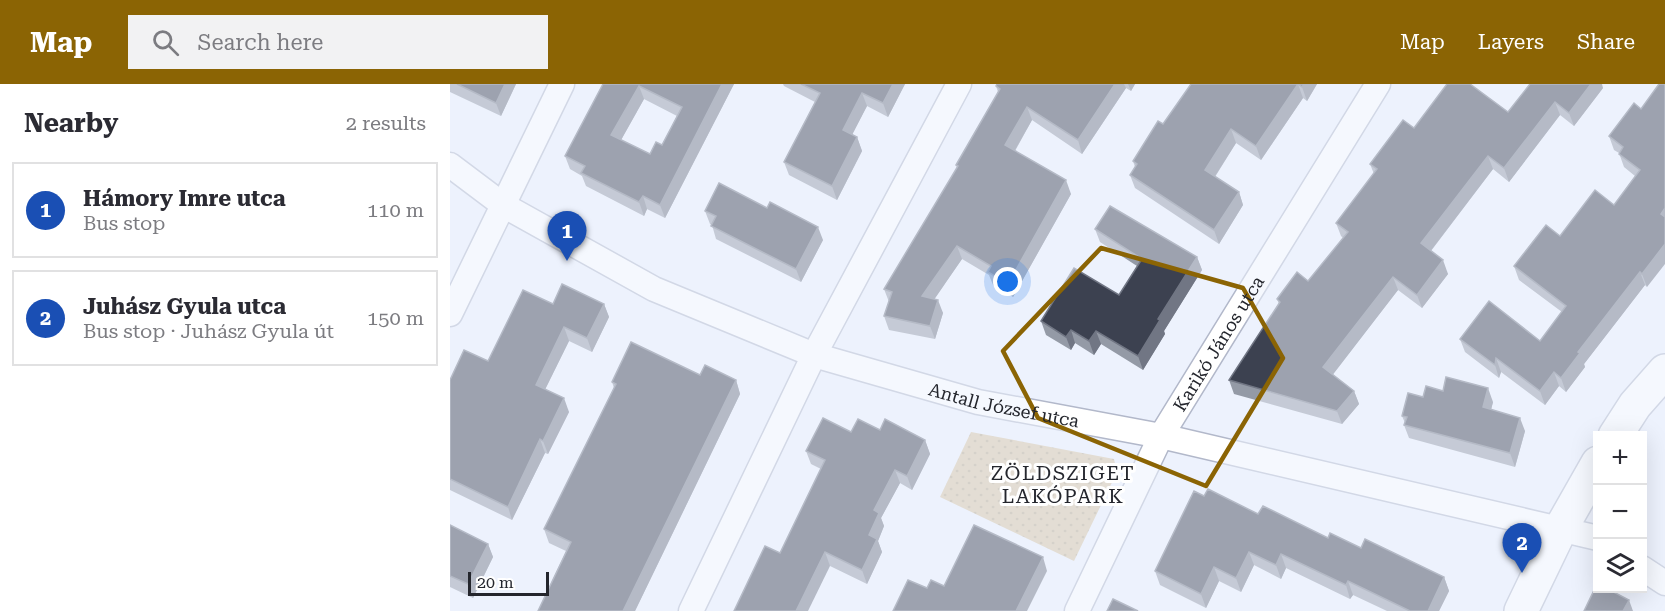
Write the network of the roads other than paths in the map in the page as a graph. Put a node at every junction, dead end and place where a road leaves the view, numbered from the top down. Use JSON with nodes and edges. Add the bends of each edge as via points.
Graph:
{"nodes":[{"id":1,"x":562,"y":84,"type":"edge"},
{"id":2,"x":959,"y":84,"type":"edge"},
{"id":3,"x":1377,"y":84,"type":"edge"},
{"id":4,"x":450,"y":165,"type":"edge"},
{"id":5,"x":503,"y":206,"type":"junction"},
{"id":6,"x":450,"y":314,"type":"edge"},
{"id":7,"x":814,"y":355,"type":"junction"},
{"id":8,"x":1665,"y":371,"type":"edge"},
{"id":9,"x":1618,"y":431,"type":"edge"},
{"id":10,"x":1161,"y":436,"type":"junction"},
{"id":11,"x":1593,"y":472,"type":"edge"},
{"id":12,"x":1561,"y":528,"type":"junction"},
{"id":13,"x":1593,"y":537,"type":"edge"},
{"id":14,"x":1647,"y":571,"type":"edge"},
{"id":15,"x":1665,"y":583,"type":"edge"},
{"id":16,"x":691,"y":611,"type":"edge"},
{"id":17,"x":1077,"y":611,"type":"edge"},
{"id":18,"x":1521,"y":611,"type":"edge"}],
"edges":[{"from":1,"to":5,"type":"street"},
{"from":2,"to":7,"type":"street"},
{"from":3,"to":10,"type":"street","name":"Karikó János utca"},
{"from":4,"to":5,"type":"street","name":"Antall József utca"},
{"from":5,"to":6,"type":"street"},
{"from":5,"to":7,"type":"street","name":"Antall József utca","via":[[654,289]]},
{"from":7,"to":10,"type":"street","name":"Antall József utca","via":[[978,402]]},
{"from":7,"to":16,"type":"street"},
{"from":8,"to":9,"type":"street"},
{"from":10,"to":12,"type":"street","name":"Antall József utca"},
{"from":10,"to":17,"type":"street","name":"Karikó János utca"},
{"from":11,"to":12,"type":"street"},
{"from":12,"to":13,"type":"street","name":"Antall József utca"},
{"from":12,"to":18,"type":"street"},
{"from":14,"to":15,"type":"street"}]}
